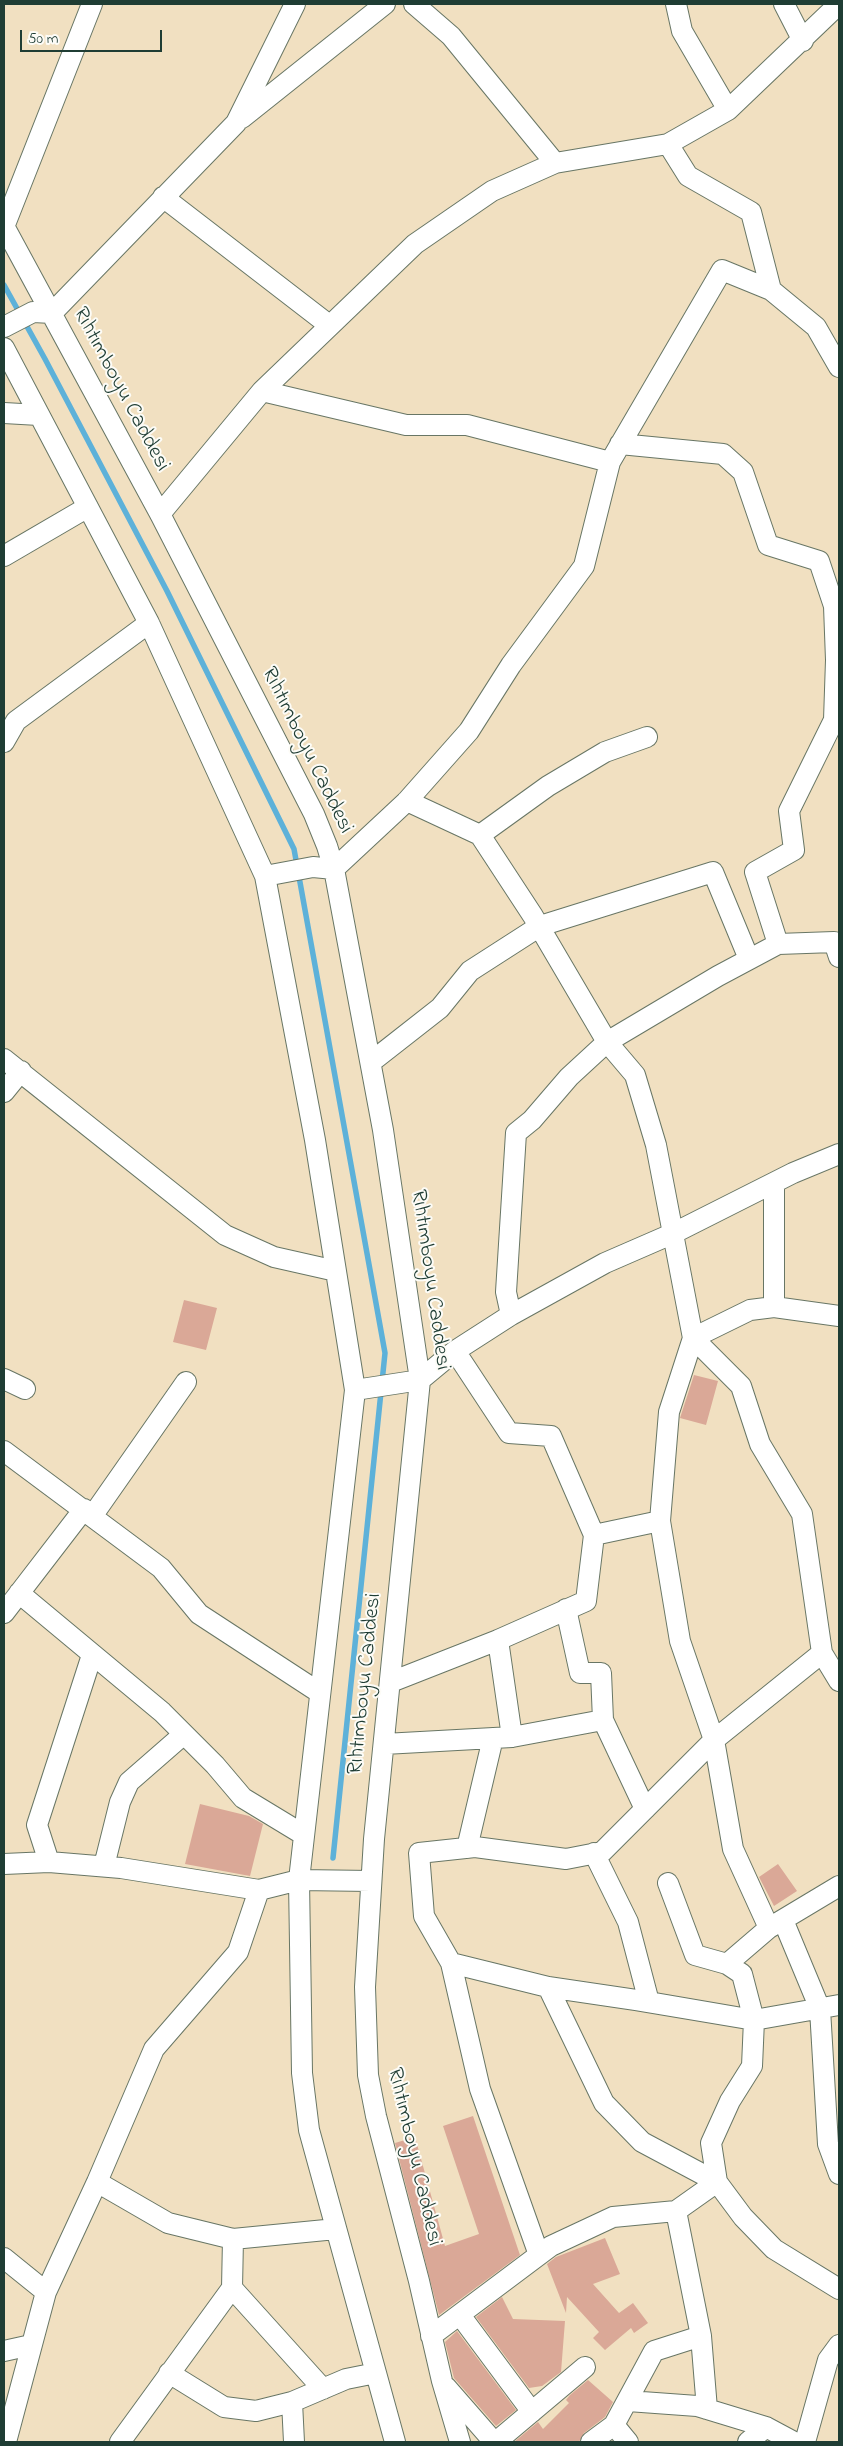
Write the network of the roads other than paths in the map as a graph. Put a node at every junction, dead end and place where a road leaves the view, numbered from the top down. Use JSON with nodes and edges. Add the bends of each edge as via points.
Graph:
{"nodes":[{"id":1,"x":92,"y":4,"type":"edge"},
{"id":2,"x":295,"y":4,"type":"edge"},
{"id":3,"x":385,"y":4,"type":"edge"},
{"id":4,"x":414,"y":4,"type":"edge"},
{"id":5,"x":676,"y":4,"type":"edge"},
{"id":6,"x":784,"y":4,"type":"edge"},
{"id":7,"x":839,"y":4,"type":"edge"},
{"id":8,"x":803,"y":41,"type":"junction"},
{"id":9,"x":728,"y":110,"type":"junction"},
{"id":10,"x":236,"y":123,"type":"junction"},
{"id":11,"x":668,"y":144,"type":"junction"},
{"id":12,"x":555,"y":163,"type":"junction"},
{"id":13,"x":163,"y":197,"type":"junction"},
{"id":14,"x":4,"y":227,"type":"edge"},
{"id":15,"x":771,"y":290,"type":"junction"},
{"id":16,"x":42,"y":313,"type":"junction"},
{"id":17,"x":329,"y":325,"type":"junction"},
{"id":18,"x":5,"y":326,"type":"edge"},
{"id":19,"x":4,"y":348,"type":"edge"},
{"id":20,"x":839,"y":368,"type":"edge"},
{"id":21,"x":262,"y":391,"type":"junction"},
{"id":22,"x":4,"y":413,"type":"edge"},
{"id":23,"x":40,"y":415,"type":"junction"},
{"id":24,"x":620,"y":444,"type":"junction"},
{"id":25,"x":610,"y":462,"type":"junction"},
{"id":26,"x":88,"y":507,"type":"junction"},
{"id":27,"x":160,"y":514,"type":"junction"},
{"id":28,"x":4,"y":556,"type":"edge"},
{"id":29,"x":149,"y":623,"type":"junction"},
{"id":30,"x":838,"y":659,"type":"edge"},
{"id":31,"x":837,"y":724,"type":"edge"},
{"id":32,"x":647,"y":737,"type":"dead end"},
{"id":33,"x":4,"y":742,"type":"edge"},
{"id":34,"x":407,"y":801,"type":"junction"},
{"id":35,"x":480,"y":836,"type":"junction"},
{"id":36,"x":334,"y":869,"type":"junction"},
{"id":37,"x":273,"y":875,"type":"junction"},
{"id":38,"x":540,"y":926,"type":"junction"},
{"id":39,"x":778,"y":944,"type":"junction"},
{"id":40,"x":838,"y":946,"type":"edge"},
{"id":41,"x":749,"y":959,"type":"junction"},
{"id":42,"x":607,"y":1042,"type":"junction"},
{"id":43,"x":4,"y":1059,"type":"edge"},
{"id":44,"x":371,"y":1062,"type":"junction"},
{"id":45,"x":21,"y":1071,"type":"junction"},
{"id":46,"x":4,"y":1092,"type":"edge"},
{"id":47,"x":839,"y":1154,"type":"edge"},
{"id":48,"x":774,"y":1183,"type":"junction"},
{"id":49,"x":674,"y":1233,"type":"junction"},
{"id":50,"x":336,"y":1271,"type":"junction"},
{"id":51,"x":774,"y":1307,"type":"junction"},
{"id":52,"x":511,"y":1315,"type":"junction"},
{"id":53,"x":839,"y":1316,"type":"edge"},
{"id":54,"x":693,"y":1338,"type":"junction"},
{"id":55,"x":455,"y":1351,"type":"junction"},
{"id":56,"x":4,"y":1379,"type":"edge"},
{"id":57,"x":420,"y":1380,"type":"junction"},
{"id":58,"x":186,"y":1382,"type":"dead end"},
{"id":59,"x":25,"y":1388,"type":"dead end"},
{"id":60,"x":362,"y":1388,"type":"junction"},
{"id":61,"x":4,"y":1451,"type":"edge"},
{"id":62,"x":88,"y":1512,"type":"junction"},
{"id":63,"x":660,"y":1520,"type":"junction"},
{"id":64,"x":594,"y":1535,"type":"junction"},
{"id":65,"x":19,"y":1593,"type":"junction"},
{"id":66,"x":566,"y":1610,"type":"junction"},
{"id":67,"x":4,"y":1613,"type":"edge"},
{"id":68,"x":498,"y":1640,"type":"junction"},
{"id":69,"x":822,"y":1653,"type":"junction"},
{"id":70,"x":92,"y":1656,"type":"junction"},
{"id":71,"x":839,"y":1681,"type":"edge"},
{"id":72,"x":391,"y":1682,"type":"junction"},
{"id":73,"x":320,"y":1693,"type":"junction"},
{"id":74,"x":603,"y":1720,"type":"junction"},
{"id":75,"x":184,"y":1734,"type":"junction"},
{"id":76,"x":503,"y":1737,"type":"junction"},
{"id":77,"x":714,"y":1740,"type":"junction"},
{"id":78,"x":384,"y":1744,"type":"junction"},
{"id":79,"x":645,"y":1809,"type":"junction"},
{"id":80,"x":304,"y":1835,"type":"junction"},
{"id":81,"x":467,"y":1848,"type":"junction"},
{"id":82,"x":594,"y":1853,"type":"junction"},
{"id":83,"x":49,"y":1862,"type":"junction"},
{"id":84,"x":4,"y":1864,"type":"edge"},
{"id":85,"x":104,"y":1866,"type":"junction"},
{"id":86,"x":299,"y":1880,"type":"junction"},
{"id":87,"x":371,"y":1881,"type":"junction"},
{"id":88,"x":668,"y":1883,"type":"dead end"},
{"id":89,"x":839,"y":1886,"type":"edge"},
{"id":90,"x":259,"y":1890,"type":"junction"},
{"id":91,"x":776,"y":1924,"type":"junction"},
{"id":92,"x":451,"y":1963,"type":"junction"},
{"id":93,"x":727,"y":1964,"type":"junction"},
{"id":94,"x":548,"y":1987,"type":"junction"},
{"id":95,"x":649,"y":2002,"type":"junction"},
{"id":96,"x":830,"y":2007,"type":"edge"},
{"id":97,"x":754,"y":2020,"type":"junction"},
{"id":98,"x":839,"y":2174,"type":"edge"},
{"id":99,"x":97,"y":2182,"type":"junction"},
{"id":100,"x":717,"y":2182,"type":"junction"},
{"id":101,"x":676,"y":2211,"type":"junction"},
{"id":102,"x":336,"y":2229,"type":"junction"},
{"id":103,"x":233,"y":2239,"type":"junction"},
{"id":104,"x":539,"y":2255,"type":"junction"},
{"id":105,"x":4,"y":2258,"type":"edge"},
{"id":106,"x":232,"y":2288,"type":"junction"},
{"id":107,"x":839,"y":2289,"type":"edge"},
{"id":108,"x":46,"y":2292,"type":"junction"},
{"id":109,"x":460,"y":2315,"type":"junction"},
{"id":110,"x":431,"y":2336,"type":"junction"},
{"id":111,"x":701,"y":2336,"type":"junction"},
{"id":112,"x":31,"y":2345,"type":"junction"},
{"id":113,"x":839,"y":2345,"type":"edge"},
{"id":114,"x":4,"y":2350,"type":"edge"},
{"id":115,"x":585,"y":2367,"type":"dead end"},
{"id":116,"x":169,"y":2373,"type":"junction"},
{"id":117,"x":376,"y":2373,"type":"junction"},
{"id":118,"x":442,"y":2381,"type":"junction"},
{"id":119,"x":323,"y":2389,"type":"junction"},
{"id":120,"x":628,"y":2400,"type":"junction"},
{"id":121,"x":292,"y":2402,"type":"junction"},
{"id":122,"x":707,"y":2409,"type":"junction"},
{"id":123,"x":532,"y":2412,"type":"junction"},
{"id":124,"x":614,"y":2425,"type":"junction"},
{"id":125,"x":766,"y":2427,"type":"junction"},
{"id":126,"x":6,"y":2442,"type":"edge"},
{"id":127,"x":120,"y":2442,"type":"edge"},
{"id":128,"x":294,"y":2442,"type":"edge"},
{"id":129,"x":395,"y":2442,"type":"edge"},
{"id":130,"x":460,"y":2442,"type":"edge"},
{"id":131,"x":495,"y":2442,"type":"edge"},
{"id":132,"x":592,"y":2442,"type":"edge"},
{"id":133,"x":628,"y":2442,"type":"edge"},
{"id":134,"x":748,"y":2442,"type":"edge"},
{"id":135,"x":794,"y":2442,"type":"edge"},
{"id":136,"x":805,"y":2442,"type":"edge"}],
"edges":[{"from":1,"to":14,"type":"street"},
{"from":2,"to":10,"type":"street"},
{"from":3,"to":10,"type":"street"},
{"from":4,"to":12,"type":"street","via":[[451,36]]},
{"from":5,"to":9,"type":"street","via":[[682,30]]},
{"from":6,"to":8,"type":"street"},
{"from":7,"to":8,"type":"street"},
{"from":8,"to":9,"type":"street"},
{"from":9,"to":11,"type":"street"},
{"from":10,"to":13,"type":"street"},
{"from":11,"to":12,"type":"street"},
{"from":11,"to":15,"type":"street","via":[[688,176],[751,212]]},
{"from":12,"to":17,"type":"street","via":[[492,191],[415,244]]},
{"from":13,"to":16,"type":"street"},
{"from":13,"to":17,"type":"street"},
{"from":14,"to":16,"type":"street","name":"Rıhtımboyu Caddesi"},
{"from":15,"to":20,"type":"street","via":[[816,328]]},
{"from":15,"to":24,"type":"street","via":[[722,270]]},
{"from":16,"to":18,"type":"street"},
{"from":16,"to":27,"type":"street","name":"Rıhtımboyu Caddesi"},
{"from":17,"to":21,"type":"street"},
{"from":19,"to":23,"type":"street"},
{"from":21,"to":25,"type":"street","via":[[406,425],[467,424]]},
{"from":21,"to":27,"type":"street"},
{"from":22,"to":23,"type":"street"},
{"from":23,"to":26,"type":"street"},
{"from":24,"to":25,"type":"street"},
{"from":24,"to":30,"type":"street","via":[[724,454],[743,472],[768,545],[819,561],[834,606]]},
{"from":25,"to":34,"type":"street","via":[[584,566],[469,731]]},
{"from":26,"to":28,"type":"street"},
{"from":26,"to":29,"type":"street"},
{"from":27,"to":36,"type":"street","name":"Rıhtımboyu Caddesi","via":[[314,814]]},
{"from":29,"to":33,"type":"street","via":[[16,721]]},
{"from":29,"to":37,"type":"street"},
{"from":30,"to":31,"type":"street"},
{"from":31,"to":39,"type":"street","via":[[789,811],[794,850],[755,872]]},
{"from":32,"to":35,"type":"street","via":[[605,752],[548,786]]},
{"from":34,"to":35,"type":"street"},
{"from":34,"to":36,"type":"street"},
{"from":35,"to":38,"type":"street"},
{"from":36,"to":37,"type":"street","via":[[312,867]]},
{"from":36,"to":44,"type":"street","name":"Rıhtımboyu Caddesi"},
{"from":37,"to":50,"type":"street"},
{"from":38,"to":41,"type":"street","via":[[713,872]]},
{"from":38,"to":42,"type":"street"},
{"from":38,"to":44,"type":"street","via":[[470,971],[440,1008]]},
{"from":39,"to":40,"type":"street"},
{"from":39,"to":41,"type":"street"},
{"from":41,"to":42,"type":"street"},
{"from":42,"to":49,"type":"street","via":[[635,1075],[656,1146]]},
{"from":42,"to":52,"type":"street","via":[[568,1077],[532,1120],[516,1133],[506,1292]]},
{"from":43,"to":45,"type":"street"},
{"from":44,"to":57,"type":"street","name":"Rıhtımboyu Caddesi"},
{"from":45,"to":46,"type":"street"},
{"from":45,"to":50,"type":"street","via":[[225,1235],[274,1256]]},
{"from":47,"to":48,"type":"street"},
{"from":48,"to":49,"type":"street"},
{"from":48,"to":51,"type":"street"},
{"from":49,"to":52,"type":"street","via":[[605,1264]]},
{"from":49,"to":54,"type":"street"},
{"from":50,"to":60,"type":"street"},
{"from":51,"to":53,"type":"street"},
{"from":51,"to":54,"type":"street","via":[[750,1310]]},
{"from":52,"to":55,"type":"street"},
{"from":54,"to":63,"type":"street","via":[[669,1412]]},
{"from":54,"to":69,"type":"street","via":[[741,1386],[760,1444],[802,1514]]},
{"from":55,"to":57,"type":"street"},
{"from":55,"to":64,"type":"street","via":[[509,1433],[551,1436]]},
{"from":56,"to":59,"type":"street"},
{"from":57,"to":60,"type":"street"},
{"from":57,"to":72,"type":"street","name":"Rıhtımboyu Caddesi"},
{"from":58,"to":62,"type":"street"},
{"from":60,"to":73,"type":"street"},
{"from":61,"to":62,"type":"street"},
{"from":62,"to":65,"type":"street"},
{"from":62,"to":73,"type":"street","via":[[161,1568],[199,1614]]},
{"from":63,"to":64,"type":"street"},
{"from":63,"to":77,"type":"street","via":[[680,1641]]},
{"from":64,"to":66,"type":"street","via":[[586,1600]]},
{"from":65,"to":67,"type":"street"},
{"from":65,"to":70,"type":"street"},
{"from":66,"to":68,"type":"street"},
{"from":66,"to":74,"type":"street","via":[[580,1673],[600,1673]]},
{"from":68,"to":72,"type":"street"},
{"from":68,"to":76,"type":"street"},
{"from":69,"to":71,"type":"street"},
{"from":69,"to":77,"type":"street"},
{"from":70,"to":75,"type":"street","via":[[162,1712]]},
{"from":70,"to":83,"type":"street","via":[[37,1825]]},
{"from":72,"to":78,"type":"street","name":"Rıhtımboyu Caddesi"},
{"from":73,"to":80,"type":"street"},
{"from":74,"to":76,"type":"street"},
{"from":74,"to":79,"type":"street"},
{"from":75,"to":80,"type":"street","via":[[243,1798]]},
{"from":75,"to":85,"type":"street","via":[[129,1782],[120,1802]]},
{"from":76,"to":78,"type":"street"},
{"from":76,"to":81,"type":"street"},
{"from":77,"to":79,"type":"street"},
{"from":77,"to":91,"type":"street","via":[[732,1849]]},
{"from":78,"to":87,"type":"street","name":"Rıhtımboyu Caddesi"},
{"from":79,"to":82,"type":"street","via":[[602,1852]]},
{"from":80,"to":86,"type":"street"},
{"from":81,"to":82,"type":"street","via":[[566,1859]]},
{"from":81,"to":92,"type":"street","via":[[419,1853],[424,1916]]},
{"from":82,"to":95,"type":"street","via":[[628,1922]]},
{"from":83,"to":84,"type":"street"},
{"from":83,"to":85,"type":"street"},
{"from":85,"to":90,"type":"street"},
{"from":86,"to":87,"type":"street"},
{"from":86,"to":90,"type":"street"},
{"from":86,"to":102,"type":"street","via":[[302,2073],[309,2130]]},
{"from":87,"to":110,"type":"street","name":"Rıhtımboyu Caddesi","via":[[365,1987],[368,2075]]},
{"from":88,"to":93,"type":"street","via":[[696,1955]]},
{"from":89,"to":91,"type":"street"},
{"from":90,"to":99,"type":"street","via":[[238,1952],[154,2049]]},
{"from":91,"to":93,"type":"street"},
{"from":91,"to":96,"type":"street"},
{"from":92,"to":94,"type":"street"},
{"from":92,"to":104,"type":"street","via":[[480,2089]]},
{"from":93,"to":97,"type":"street","via":[[742,1974]]},
{"from":94,"to":95,"type":"street"},
{"from":94,"to":100,"type":"street","via":[[604,2103],[642,2142]]},
{"from":95,"to":97,"type":"street"},
{"from":96,"to":97,"type":"street"},
{"from":96,"to":98,"type":"street","via":[[828,2144]]},
{"from":97,"to":100,"type":"street","via":[[752,2066],[730,2101],[712,2143]]},
{"from":99,"to":103,"type":"street","via":[[168,2223]]},
{"from":99,"to":108,"type":"street"},
{"from":100,"to":101,"type":"street"},
{"from":100,"to":107,"type":"street","via":[[743,2218],[774,2248]]},
{"from":101,"to":104,"type":"street","via":[[613,2217],[551,2246]]},
{"from":101,"to":111,"type":"street"},
{"from":102,"to":103,"type":"street"},
{"from":102,"to":117,"type":"street"},
{"from":103,"to":106,"type":"street"},
{"from":104,"to":109,"type":"street"},
{"from":105,"to":108,"type":"street"},
{"from":106,"to":116,"type":"street"},
{"from":106,"to":119,"type":"street"},
{"from":108,"to":112,"type":"street"},
{"from":109,"to":110,"type":"street"},
{"from":109,"to":123,"type":"street"},
{"from":110,"to":118,"type":"street","name":"Rıhtımboyu Caddesi"},
{"from":111,"to":120,"type":"street","via":[[654,2351]]},
{"from":111,"to":122,"type":"street"},
{"from":112,"to":114,"type":"street"},
{"from":112,"to":126,"type":"street"},
{"from":113,"to":136,"type":"street","via":[[828,2360]]},
{"from":115,"to":123,"type":"street"},
{"from":116,"to":121,"type":"street","via":[[224,2406],[256,2411]]},
{"from":116,"to":127,"type":"street"},
{"from":117,"to":119,"type":"street","via":[[346,2379]]},
{"from":117,"to":129,"type":"street"},
{"from":118,"to":130,"type":"street","name":"Rıhtımboyu Caddesi"},
{"from":118,"to":131,"type":"street"},
{"from":119,"to":121,"type":"street"},
{"from":120,"to":122,"type":"street"},
{"from":120,"to":124,"type":"street"},
{"from":121,"to":128,"type":"street"},
{"from":122,"to":125,"type":"street"},
{"from":123,"to":131,"type":"street"},
{"from":124,"to":132,"type":"street"},
{"from":124,"to":133,"type":"street"},
{"from":125,"to":134,"type":"street"},
{"from":125,"to":135,"type":"street"}]}
